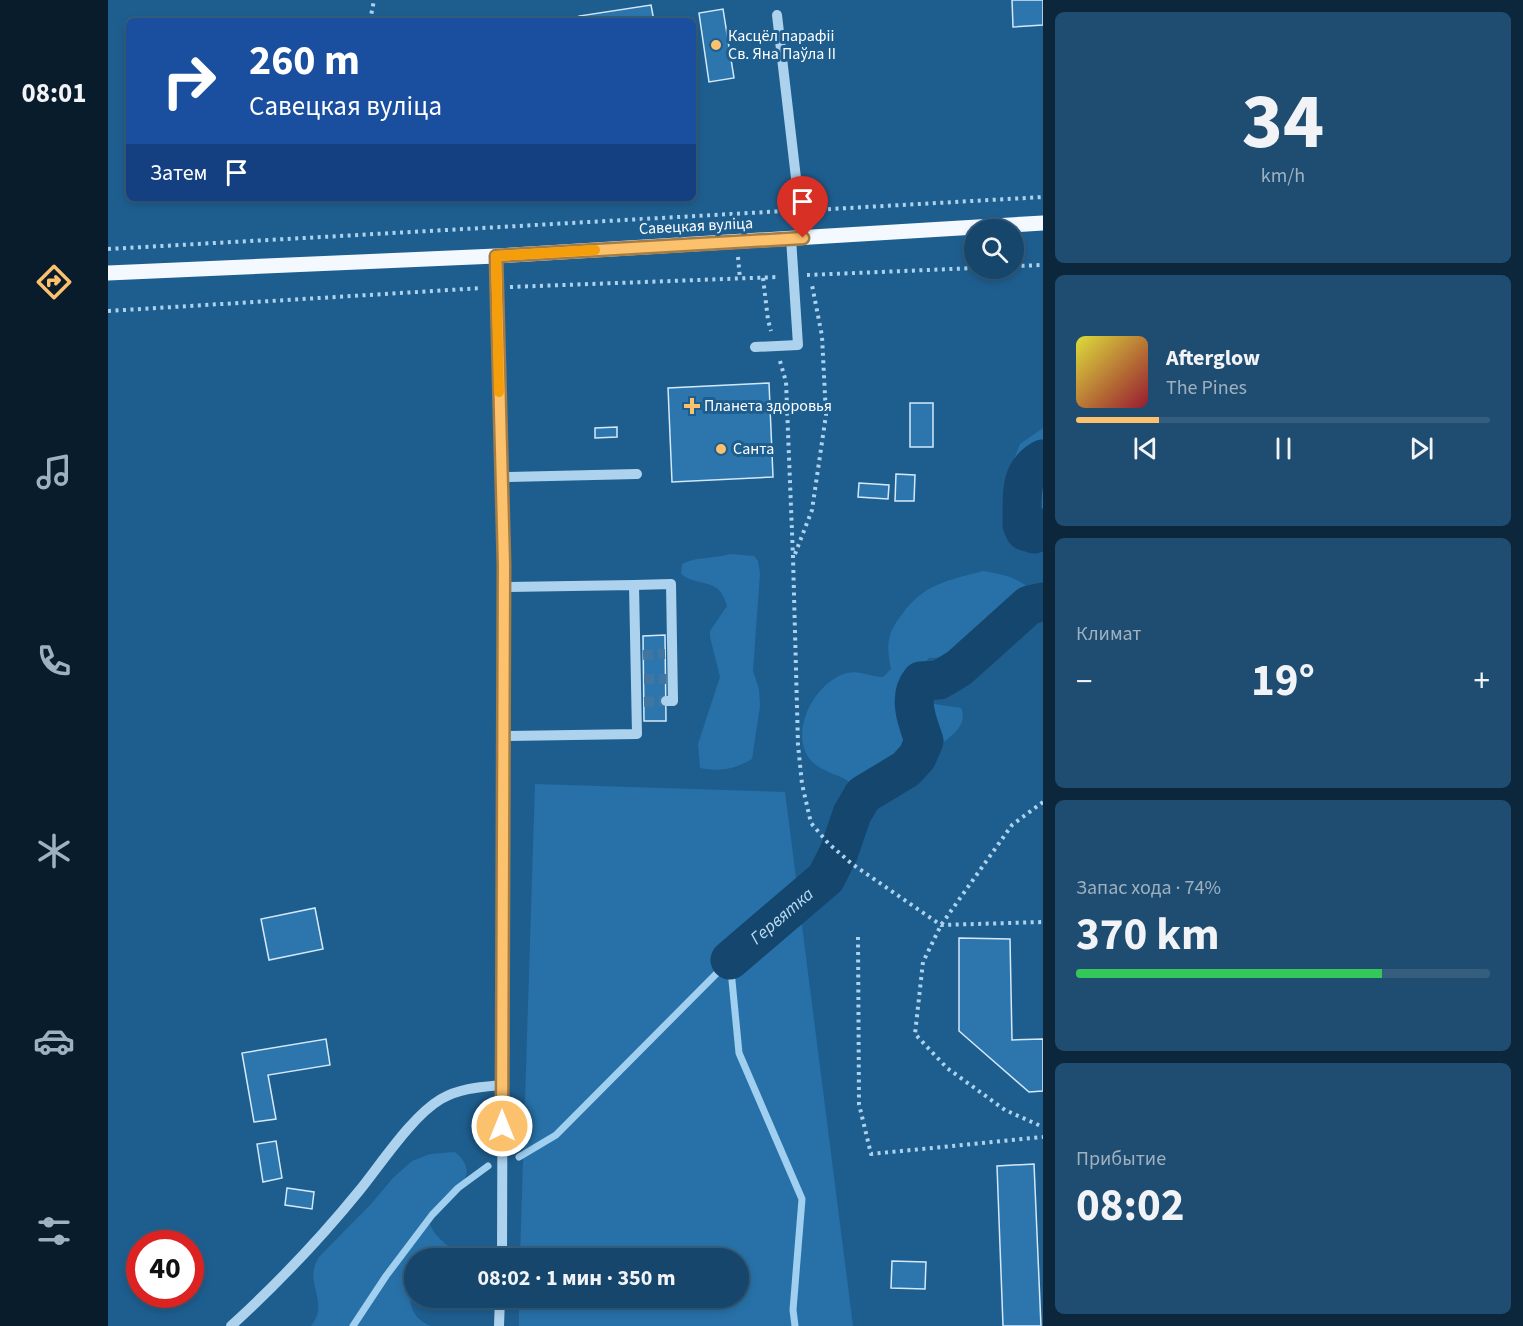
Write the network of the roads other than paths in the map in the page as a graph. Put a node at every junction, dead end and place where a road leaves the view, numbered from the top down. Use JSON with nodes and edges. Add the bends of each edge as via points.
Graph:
{"nodes":[{"id":1,"x":777,"y":15,"type":"dead end"},
{"id":2,"x":1043,"y":223,"type":"edge"},
{"id":3,"x":797,"y":238,"type":"junction"},
{"id":4,"x":496,"y":256,"type":"junction"},
{"id":5,"x":108,"y":273,"type":"edge"},
{"id":6,"x":755,"y":347,"type":"dead end"},
{"id":7,"x":637,"y":474,"type":"dead end"},
{"id":8,"x":503,"y":477,"type":"junction"},
{"id":9,"x":634,"y":585,"type":"junction"},
{"id":10,"x":504,"y":587,"type":"junction"},
{"id":11,"x":666,"y":701,"type":"dead end"},
{"id":12,"x":503,"y":736,"type":"junction"},
{"id":13,"x":502,"y":1085,"type":"junction"},
{"id":14,"x":502,"y":1248,"type":"edge"},
{"id":15,"x":499,"y":1308,"type":"edge"},
{"id":16,"x":231,"y":1326,"type":"edge"},
{"id":17,"x":498,"y":1326,"type":"edge"}],
"edges":[{"from":1,"to":3,"type":"street","via":[[800,211]]},
{"from":2,"to":3,"type":"main road","name":"Савецкая вуліца"},
{"from":3,"to":4,"type":"main road","name":"Савецкая вуліца"},
{"from":3,"to":6,"type":"street","via":[[793,276],[798,345]]},
{"from":4,"to":5,"type":"main road","name":"Савецкая вуліца"},
{"from":4,"to":8,"type":"street"},
{"from":7,"to":8,"type":"street"},
{"from":8,"to":10,"type":"street"},
{"from":9,"to":10,"type":"street"},
{"from":9,"to":11,"type":"street","via":[[671,584],[669,679],[673,701]]},
{"from":9,"to":12,"type":"street","via":[[640,679],[637,734]]},
{"from":10,"to":12,"type":"street"},
{"from":12,"to":13,"type":"street"},
{"from":13,"to":14,"type":"street"},
{"from":13,"to":16,"type":"street","via":[[462,1089],[439,1100],[416,1121],[275,1285]]},
{"from":15,"to":17,"type":"street"}]}
